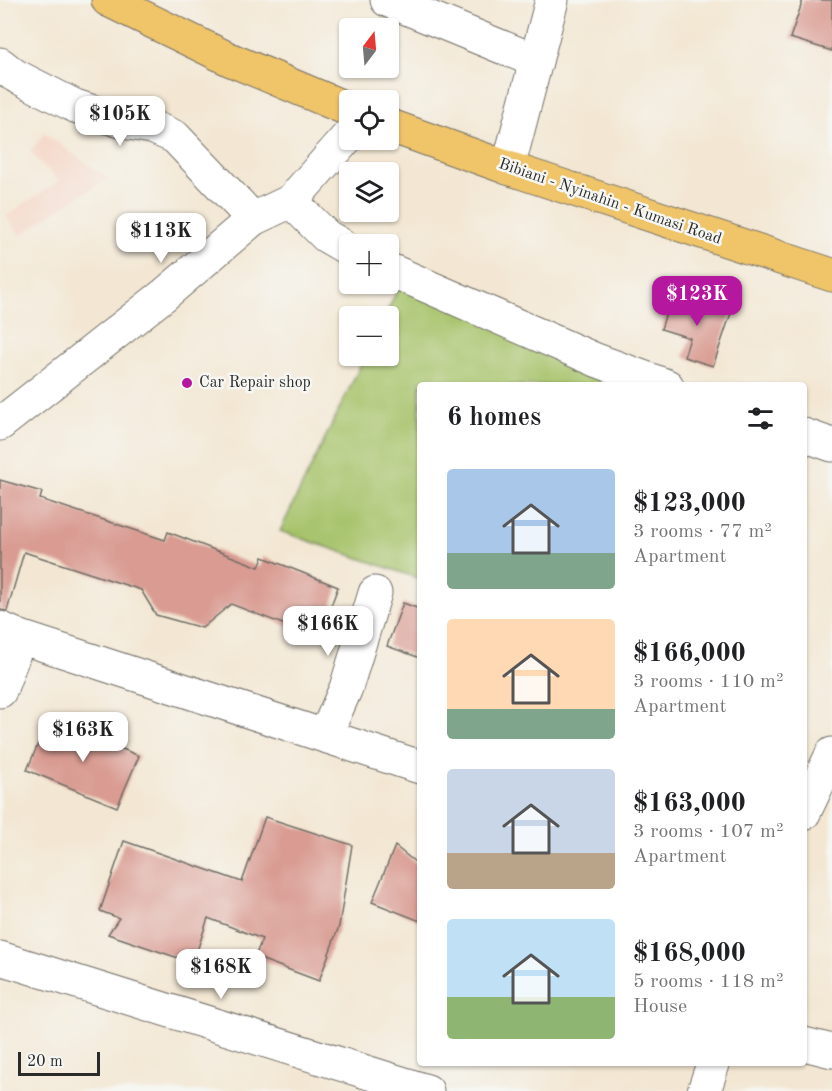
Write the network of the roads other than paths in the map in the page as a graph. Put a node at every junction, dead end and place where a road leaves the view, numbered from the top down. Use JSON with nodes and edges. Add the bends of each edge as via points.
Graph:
{"nodes":[{"id":1,"x":108,"y":0,"type":"edge"},
{"id":2,"x":387,"y":0,"type":"edge"},
{"id":3,"x":552,"y":0,"type":"edge"},
{"id":4,"x":536,"y":61,"type":"junction"},
{"id":5,"x":0,"y":64,"type":"edge"},
{"id":6,"x":339,"y":105,"type":"edge"},
{"id":7,"x":399,"y":129,"type":"edge"},
{"id":8,"x":339,"y":146,"type":"edge"},
{"id":9,"x":508,"y":168,"type":"junction"},
{"id":10,"x":291,"y":201,"type":"junction"},
{"id":11,"x":253,"y":219,"type":"junction"},
{"id":12,"x":339,"y":244,"type":"edge"},
{"id":13,"x":399,"y":274,"type":"edge"},
{"id":14,"x":832,"y":275,"type":"edge"},
{"id":15,"x":656,"y":382,"type":"edge"},
{"id":16,"x":0,"y":424,"type":"edge"},
{"id":17,"x":807,"y":436,"type":"edge"},
{"id":18,"x":832,"y":445,"type":"edge"},
{"id":19,"x":375,"y":593,"type":"dead end"},
{"id":20,"x":10,"y":632,"type":"edge"},
{"id":21,"x":0,"y":691,"type":"edge"},
{"id":22,"x":325,"y":736,"type":"junction"},
{"id":23,"x":832,"y":754,"type":"edge"},
{"id":24,"x":417,"y":766,"type":"edge"},
{"id":25,"x":807,"y":807,"type":"edge"},
{"id":26,"x":0,"y":958,"type":"edge"},
{"id":27,"x":807,"y":1045,"type":"edge"},
{"id":28,"x":832,"y":1051,"type":"edge"},
{"id":29,"x":712,"y":1066,"type":"edge"},
{"id":30,"x":427,"y":1091,"type":"edge"},
{"id":31,"x":704,"y":1091,"type":"edge"}],
"edges":[{"from":1,"to":6,"type":"main road","via":[[229,59]]},
{"from":2,"to":4,"type":"street"},
{"from":3,"to":4,"type":"street"},
{"from":4,"to":9,"type":"street"},
{"from":5,"to":11,"type":"street","via":[[75,106],[175,137]]},
{"from":7,"to":9,"type":"main road","name":"Bibiani - Nyinahin - Kumasi Road"},
{"from":8,"to":10,"type":"street"},
{"from":9,"to":14,"type":"main road","name":"Bibiani - Nyinahin - Kumasi Road"},
{"from":10,"to":11,"type":"street"},
{"from":10,"to":12,"type":"street"},
{"from":11,"to":16,"type":"street","via":[[164,295]]},
{"from":13,"to":15,"type":"street"},
{"from":17,"to":18,"type":"street"},
{"from":19,"to":22,"type":"street","via":[[346,688]]},
{"from":20,"to":21,"type":"street"},
{"from":20,"to":22,"type":"street"},
{"from":22,"to":24,"type":"street"},
{"from":23,"to":25,"type":"street"},
{"from":26,"to":30,"type":"street"},
{"from":27,"to":28,"type":"street"},
{"from":29,"to":31,"type":"street"}]}
